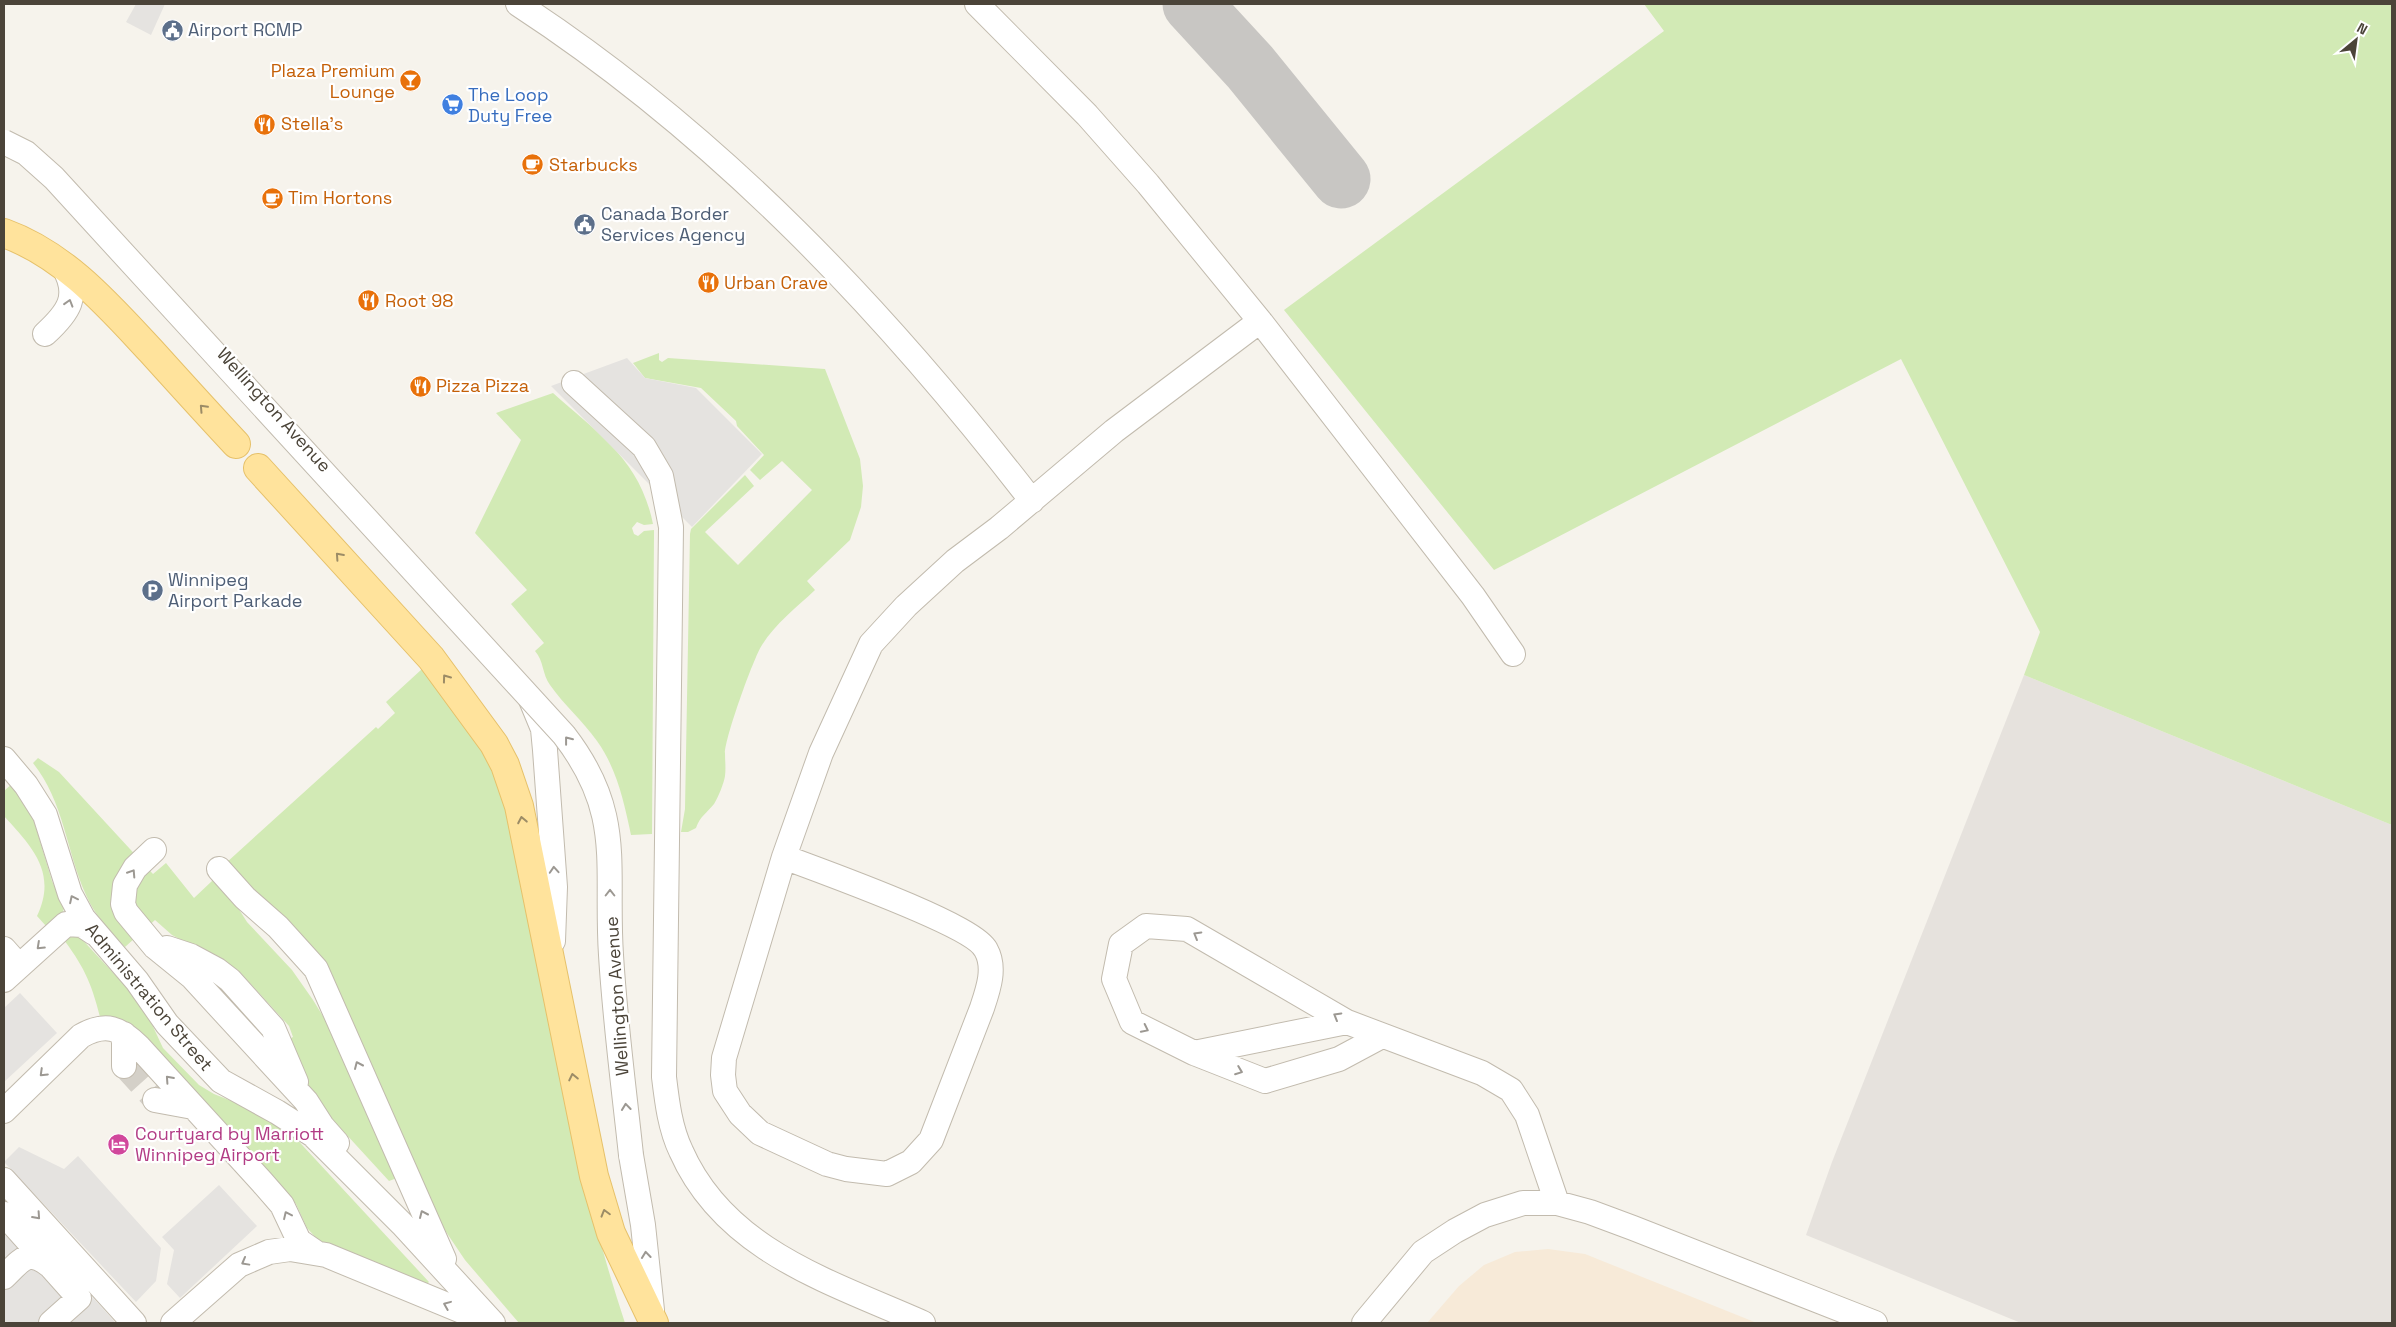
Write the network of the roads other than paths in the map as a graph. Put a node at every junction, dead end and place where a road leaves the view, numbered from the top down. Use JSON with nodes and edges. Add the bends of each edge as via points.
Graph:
{"nodes":[{"id":1,"x":518,"y":4,"type":"edge"},
{"id":2,"x":977,"y":4,"type":"edge"},
{"id":3,"x":4,"y":142,"type":"edge"},
{"id":4,"x":4,"y":221,"type":"edge"},
{"id":5,"x":4,"y":233,"type":"edge"},
{"id":6,"x":63,"y":266,"type":"junction"},
{"id":7,"x":94,"y":292,"type":"junction"},
{"id":8,"x":1260,"y":321,"type":"junction"},
{"id":9,"x":45,"y":334,"type":"dead end"},
{"id":10,"x":574,"y":384,"type":"dead end"},
{"id":11,"x":236,"y":444,"type":"dead end"},
{"id":12,"x":258,"y":468,"type":"dead end"},
{"id":13,"x":1032,"y":501,"type":"junction"},
{"id":14,"x":1513,"y":654,"type":"dead end"},
{"id":15,"x":4,"y":744,"type":"edge"},
{"id":16,"x":4,"y":760,"type":"edge"},
{"id":17,"x":51,"y":832,"type":"junction"},
{"id":18,"x":154,"y":850,"type":"dead end"},
{"id":19,"x":784,"y":857,"type":"junction"},
{"id":20,"x":219,"y":869,"type":"dead end"},
{"id":21,"x":94,"y":933,"type":"junction"},
{"id":22,"x":150,"y":940,"type":"junction"},
{"id":23,"x":9,"y":965,"type":"edge"},
{"id":24,"x":551,"y":971,"type":"junction"},
{"id":25,"x":137,"y":981,"type":"junction"},
{"id":26,"x":1347,"y":1022,"type":"junction"},
{"id":27,"x":124,"y":1034,"type":"junction"},
{"id":28,"x":1382,"y":1036,"type":"junction"},
{"id":29,"x":1194,"y":1053,"type":"junction"},
{"id":30,"x":124,"y":1066,"type":"tunnel mouth"},
{"id":31,"x":155,"y":1100,"type":"tunnel mouth"},
{"id":32,"x":306,"y":1101,"type":"junction"},
{"id":33,"x":259,"y":1102,"type":"junction"},
{"id":34,"x":193,"y":1106,"type":"junction"},
{"id":35,"x":4,"y":1111,"type":"edge"},
{"id":36,"x":322,"y":1126,"type":"junction"},
{"id":37,"x":4,"y":1180,"type":"edge"},
{"id":38,"x":1557,"y":1203,"type":"junction"},
{"id":39,"x":4,"y":1214,"type":"edge"},
{"id":40,"x":402,"y":1224,"type":"junction"},
{"id":41,"x":315,"y":1252,"type":"junction"},
{"id":42,"x":50,"y":1265,"type":"junction"},
{"id":43,"x":4,"y":1277,"type":"edge"},
{"id":44,"x":472,"y":1302,"type":"junction"},
{"id":45,"x":51,"y":1323,"type":"edge"},
{"id":46,"x":134,"y":1323,"type":"edge"},
{"id":47,"x":173,"y":1323,"type":"edge"},
{"id":48,"x":493,"y":1323,"type":"edge"},
{"id":49,"x":655,"y":1323,"type":"edge"},
{"id":50,"x":923,"y":1323,"type":"edge"},
{"id":51,"x":1364,"y":1323,"type":"edge"},
{"id":52,"x":1875,"y":1323,"type":"edge"}],
"edges":[{"from":1,"to":13,"type":"street","via":[[565,34],[623,78],[748,184],[844,278],[921,362]]},
{"from":2,"to":8,"type":"street","via":[[1087,115]]},
{"from":24,"to":3,"type":"street","name":"Wellington Avenue","one_way":true,"via":[[555,887],[543,730],[522,686],[506,663],[55,169],[28,150]]},
{"from":49,"to":3,"type":"street","name":"Wellington Avenue","one_way":true,"bridge":true,"via":[[631,1155],[611,954],[608,831],[598,791],[579,754],[54,178],[26,153]]},
{"from":4,"to":7,"type":"street","via":[[62,259]]},
{"from":5,"to":6,"type":"main road"},
{"from":6,"to":7,"type":"main road"},
{"from":9,"to":6,"type":"street","one_way":true,"via":[[63,317],[70,303],[70,280]]},
{"from":11,"to":7,"type":"main road","one_way":true},
{"from":8,"to":13,"type":"street","via":[[1114,431]]},
{"from":8,"to":14,"type":"street","via":[[1473,596]]},
{"from":10,"to":50,"type":"street","via":[[644,447],[661,476],[671,527],[664,1077],[680,1150],[707,1196],[744,1234],[793,1265]]},
{"from":24,"to":12,"type":"main road","name":"Wellington Avenue","one_way":true,"via":[[519,806],[494,744],[431,658]]},
{"from":13,"to":19,"type":"street","via":[[956,561],[906,606],[872,644],[821,753]]},
{"from":15,"to":17,"type":"street","via":[[38,785],[46,804]]},
{"from":16,"to":17,"type":"street","name":"Administration Street","via":[[38,801]]},
{"from":21,"to":17,"type":"street","name":"Administration Street","one_way":true,"via":[[70,894]]},
{"from":22,"to":18,"type":"street","one_way":true,"via":[[126,912],[123,893],[134,868]]},
{"from":19,"to":19,"type":"street","via":[[724,1058],[726,1091],[740,1114],[760,1133],[784,1146],[846,1169],[887,1174],[911,1162],[931,1140],[982,1008],[989,987],[991,961],[978,939],[944,921]]},
{"from":44,"to":20,"type":"street","one_way":true,"via":[[439,1250],[316,969]]},
{"from":21,"to":23,"type":"street","one_way":true,"via":[[82,925],[66,924]]},
{"from":21,"to":25,"type":"street","name":"Administration Street"},
{"from":22,"to":32,"type":"street","via":[[192,977]]},
{"from":22,"to":32,"type":"street","via":[[191,956],[230,980],[273,1028]]},
{"from":22,"to":36,"type":"street","via":[[180,984],[293,1104]]},
{"from":49,"to":24,"type":"main road","name":"Wellington Avenue","one_way":true,"via":[[611,1233],[599,1195]]},
{"from":25,"to":33,"type":"street","via":[[176,1015]]},
{"from":25,"to":33,"type":"street","name":"Administration Street","via":[[167,1024],[227,1086]]},
{"from":26,"to":28,"type":"street"},
{"from":26,"to":29,"type":"street"},
{"from":26,"to":29,"type":"street","one_way":true,"via":[[1187,929],[1146,926],[1121,944],[1114,978],[1132,1022]]},
{"from":27,"to":30,"type":"street"},
{"from":34,"to":27,"type":"street","one_way":true},
{"from":27,"to":35,"type":"street","one_way":true,"via":[[105,1028],[81,1036]]},
{"from":29,"to":28,"type":"street","one_way":true,"via":[[1265,1080],[1339,1059]]},
{"from":28,"to":38,"type":"street","via":[[1482,1073],[1511,1090],[1527,1115]]},
{"from":31,"to":34,"type":"street"},
{"from":32,"to":36,"type":"street"},
{"from":33,"to":40,"type":"street","name":"Administration Street","via":[[313,1136]]},
{"from":41,"to":34,"type":"street","one_way":true,"via":[[299,1241],[282,1205]]},
{"from":36,"to":40,"type":"street","via":[[349,1155]]},
{"from":37,"to":46,"type":"street","one_way":true},
{"from":38,"to":51,"type":"street","via":[[1523,1204],[1485,1215],[1455,1231],[1424,1252]]},
{"from":38,"to":52,"type":"street","via":[[1590,1212]]},
{"from":39,"to":42,"type":"street"},
{"from":40,"to":44,"type":"street"},
{"from":41,"to":47,"type":"street","one_way":true,"via":[[279,1250],[248,1260],[228,1273]]},
{"from":48,"to":41,"type":"street","one_way":true},
{"from":42,"to":43,"type":"street","via":[[37,1256],[26,1257]]},
{"from":42,"to":45,"type":"street","via":[[79,1298]]},
{"from":44,"to":48,"type":"street"}]}
